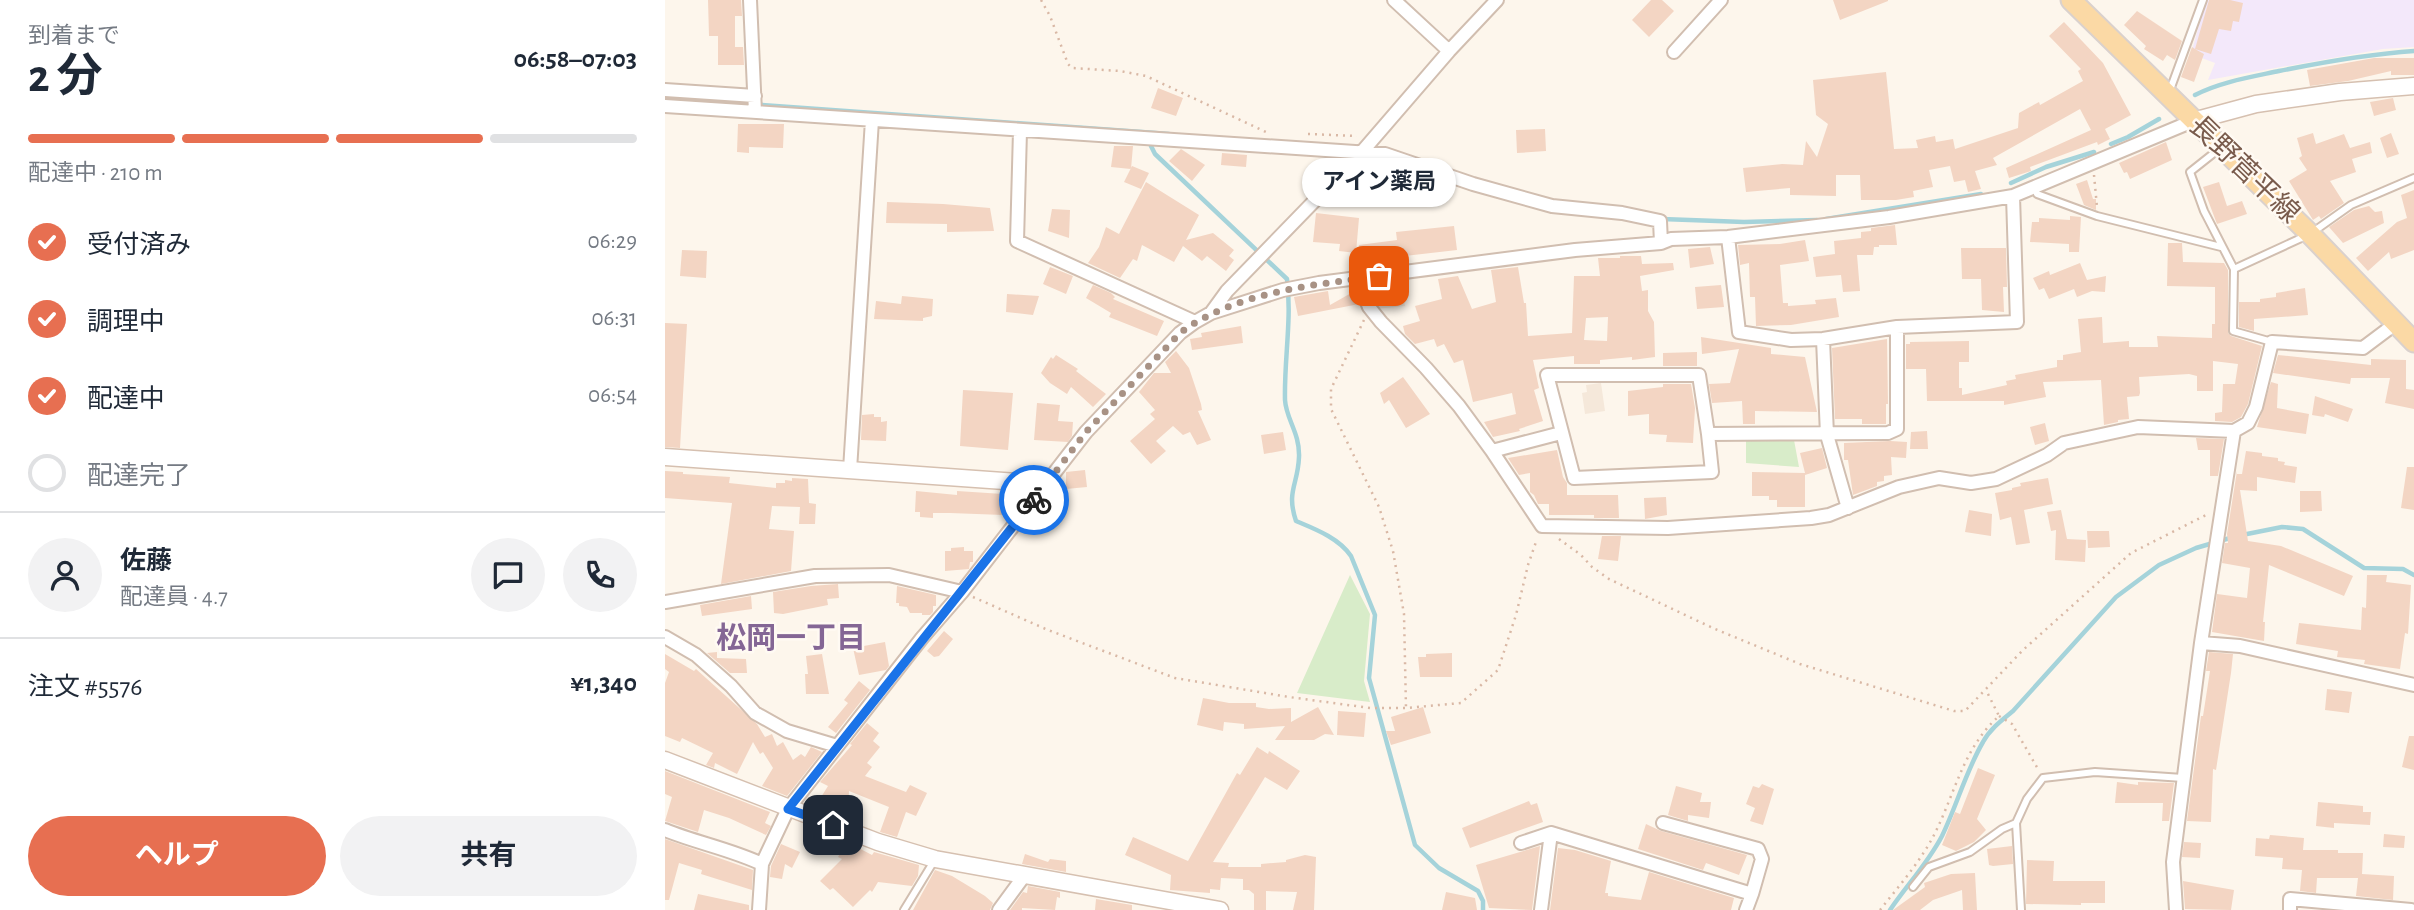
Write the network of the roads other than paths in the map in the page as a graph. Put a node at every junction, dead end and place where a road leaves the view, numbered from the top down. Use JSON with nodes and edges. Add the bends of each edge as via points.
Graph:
{"nodes":[{"id":1,"x":750,"y":0,"type":"edge"},
{"id":2,"x":1394,"y":0,"type":"edge"},
{"id":3,"x":1497,"y":0,"type":"edge"},
{"id":4,"x":1721,"y":0,"type":"edge"},
{"id":5,"x":2071,"y":0,"type":"edge"},
{"id":6,"x":2203,"y":0,"type":"edge"},
{"id":7,"x":1449,"y":51,"type":"junction"},
{"id":8,"x":1674,"y":52,"type":"dead end"},
{"id":9,"x":2414,"y":86,"type":"edge"},
{"id":10,"x":665,"y":90,"type":"edge"},
{"id":11,"x":2169,"y":95,"type":"junction"},
{"id":12,"x":755,"y":104,"type":"junction"},
{"id":13,"x":665,"y":106,"type":"edge"},
{"id":14,"x":872,"y":120,"type":"junction"},
{"id":15,"x":2193,"y":121,"type":"junction"},
{"id":16,"x":1020,"y":131,"type":"junction"},
{"id":17,"x":2220,"y":148,"type":"junction"},
{"id":18,"x":1361,"y":153,"type":"junction"},
{"id":19,"x":2414,"y":178,"type":"edge"},
{"id":20,"x":2035,"y":189,"type":"junction"},
{"id":21,"x":2013,"y":197,"type":"junction"},
{"id":22,"x":2310,"y":234,"type":"junction"},
{"id":23,"x":1728,"y":237,"type":"junction"},
{"id":24,"x":1661,"y":243,"type":"junction"},
{"id":25,"x":2221,"y":247,"type":"junction"},
{"id":26,"x":2234,"y":269,"type":"junction"},
{"id":27,"x":1358,"y":279,"type":"junction"},
{"id":28,"x":1211,"y":313,"type":"junction"},
{"id":29,"x":1195,"y":322,"type":"junction"},
{"id":30,"x":2395,"y":324,"type":"junction"},
{"id":31,"x":1897,"y":327,"type":"junction"},
{"id":32,"x":1823,"y":339,"type":"junction"},
{"id":33,"x":2272,"y":342,"type":"junction"},
{"id":34,"x":2414,"y":342,"type":"edge"},
{"id":35,"x":2234,"y":430,"type":"junction"},
{"id":36,"x":1561,"y":433,"type":"junction"},
{"id":37,"x":1709,"y":434,"type":"junction"},
{"id":38,"x":1827,"y":435,"type":"junction"},
{"id":39,"x":1492,"y":451,"type":"junction"},
{"id":40,"x":665,"y":457,"type":"edge"},
{"id":41,"x":850,"y":470,"type":"junction"},
{"id":42,"x":1047,"y":484,"type":"junction"},
{"id":43,"x":1848,"y":508,"type":"junction"},
{"id":44,"x":962,"y":592,"type":"junction"},
{"id":45,"x":665,"y":602,"type":"edge"},
{"id":46,"x":665,"y":637,"type":"edge"},
{"id":47,"x":2200,"y":643,"type":"junction"},
{"id":48,"x":2414,"y":685,"type":"edge"},
{"id":49,"x":837,"y":747,"type":"junction"},
{"id":50,"x":665,"y":760,"type":"edge"},
{"id":51,"x":2183,"y":778,"type":"junction"},
{"id":52,"x":788,"y":809,"type":"junction"},
{"id":53,"x":1663,"y":823,"type":"dead end"},
{"id":54,"x":2016,"y":823,"type":"junction"},
{"id":55,"x":665,"y":830,"type":"edge"},
{"id":56,"x":1551,"y":833,"type":"junction"},
{"id":57,"x":1521,"y":843,"type":"dead end"},
{"id":58,"x":935,"y":859,"type":"junction"},
{"id":59,"x":762,"y":864,"type":"junction"},
{"id":60,"x":1024,"y":876,"type":"junction"},
{"id":61,"x":1913,"y":887,"type":"dead end"},
{"id":62,"x":1752,"y":894,"type":"junction"},
{"id":63,"x":1157,"y":905,"type":"edge"},
{"id":64,"x":759,"y":910,"type":"edge"},
{"id":65,"x":904,"y":910,"type":"edge"},
{"id":66,"x":999,"y":910,"type":"edge"},
{"id":67,"x":1220,"y":910,"type":"edge"},
{"id":68,"x":1541,"y":910,"type":"edge"},
{"id":69,"x":1746,"y":910,"type":"edge"},
{"id":70,"x":2021,"y":910,"type":"edge"},
{"id":71,"x":2176,"y":910,"type":"edge"},
{"id":72,"x":2290,"y":910,"type":"edge"},
{"id":73,"x":2411,"y":910,"type":"edge"}],
"edges":[{"from":1,"to":12,"type":"street"},
{"from":2,"to":7,"type":"street"},
{"from":3,"to":7,"type":"street"},
{"from":4,"to":8,"type":"street"},
{"from":5,"to":11,"type":"main road","name":"長野菅平線"},
{"from":6,"to":11,"type":"lane"},
{"from":7,"to":18,"type":"street"},
{"from":9,"to":15,"type":"main road","via":[[2256,103]]},
{"from":10,"to":12,"type":"street"},
{"from":11,"to":15,"type":"main road","name":"長野菅平線"},
{"from":12,"to":13,"type":"street"},
{"from":12,"to":14,"type":"street"},
{"from":14,"to":16,"type":"street"},
{"from":14,"to":41,"type":"street"},
{"from":15,"to":17,"type":"main road","name":"長野菅平線"},
{"from":15,"to":20,"type":"street"},
{"from":16,"to":18,"type":"street"},
{"from":16,"to":29,"type":"street","via":[[1017,241]]},
{"from":17,"to":22,"type":"main road","name":"長野菅平線"},
{"from":17,"to":25,"type":"lane","via":[[2190,172]]},
{"from":18,"to":24,"type":"street","via":[[1385,154],[1552,206],[1660,221]]},
{"from":18,"to":28,"type":"street"},
{"from":19,"to":22,"type":"lane","via":[[2351,205]]},
{"from":20,"to":21,"type":"street"},
{"from":20,"to":25,"type":"lane","via":[[2037,194],[2098,216]]},
{"from":21,"to":23,"type":"street"},
{"from":21,"to":31,"type":"street","via":[[2017,322]]},
{"from":22,"to":26,"type":"lane"},
{"from":22,"to":30,"type":"main road","name":"長野菅平線"},
{"from":23,"to":24,"type":"street"},
{"from":23,"to":32,"type":"street","via":[[1739,332],[1791,340]]},
{"from":24,"to":27,"type":"street"},
{"from":25,"to":26,"type":"lane"},
{"from":26,"to":33,"type":"lane","via":[[2232,331]]},
{"from":27,"to":28,"type":"street","via":[[1288,289]]},
{"from":27,"to":39,"type":"street","via":[[1369,307],[1434,377]]},
{"from":28,"to":29,"type":"street"},
{"from":29,"to":42,"type":"street","via":[[1086,432]]},
{"from":30,"to":33,"type":"street","via":[[2363,348]]},
{"from":30,"to":34,"type":"main road","name":"長野菅平線"},
{"from":31,"to":32,"type":"street"},
{"from":31,"to":38,"type":"street","via":[[1897,429]]},
{"from":32,"to":38,"type":"street"},
{"from":33,"to":35,"type":"street","via":[[2256,407],[2248,422]]},
{"from":35,"to":43,"type":"street","via":[[2138,427],[2064,443],[1996,480],[1971,483],[1939,478]]},
{"from":35,"to":47,"type":"street"},
{"from":36,"to":37,"type":"street","via":[[1574,478],[1712,472]]},
{"from":36,"to":37,"type":"street","via":[[1547,374],[1699,376]]},
{"from":36,"to":39,"type":"street"},
{"from":37,"to":38,"type":"street"},
{"from":38,"to":43,"type":"street"},
{"from":39,"to":43,"type":"street","via":[[1542,526],[1668,528],[1811,518]]},
{"from":40,"to":41,"type":"main road"},
{"from":41,"to":42,"type":"main road"},
{"from":42,"to":44,"type":"street"},
{"from":44,"to":45,"type":"street","via":[[889,575],[815,576]]},
{"from":44,"to":49,"type":"street"},
{"from":46,"to":49,"type":"street","via":[[696,655],[755,713],[787,731]]},
{"from":47,"to":48,"type":"street","via":[[2240,646]]},
{"from":47,"to":51,"type":"street"},
{"from":49,"to":52,"type":"street"},
{"from":50,"to":52,"type":"main road"},
{"from":51,"to":54,"type":"lane","via":[[2095,772],[2043,778]]},
{"from":51,"to":71,"type":"street","via":[[2173,862]]},
{"from":52,"to":58,"type":"main road"},
{"from":52,"to":59,"type":"street"},
{"from":53,"to":62,"type":"street","via":[[1758,849],[1762,859]]},
{"from":54,"to":61,"type":"lane","via":[[1970,852],[1929,867]]},
{"from":54,"to":70,"type":"lane"},
{"from":55,"to":59,"type":"street"},
{"from":56,"to":57,"type":"street"},
{"from":56,"to":62,"type":"street"},
{"from":56,"to":68,"type":"street"},
{"from":58,"to":60,"type":"main road"},
{"from":58,"to":65,"type":"lane"},
{"from":59,"to":64,"type":"street"},
{"from":60,"to":63,"type":"main road"},
{"from":60,"to":66,"type":"street"},
{"from":62,"to":69,"type":"street"},
{"from":63,"to":67,"type":"main road"},
{"from":72,"to":73,"type":"street","via":[[2290,899]]}]}
